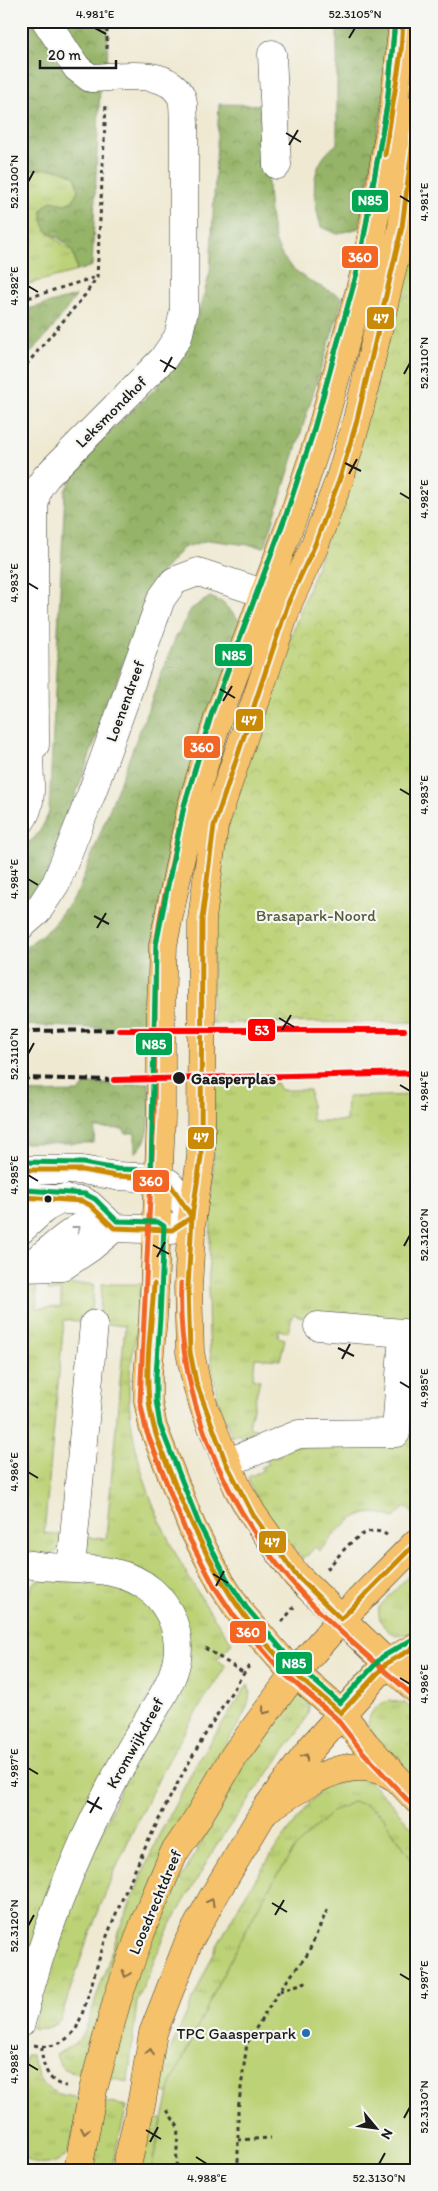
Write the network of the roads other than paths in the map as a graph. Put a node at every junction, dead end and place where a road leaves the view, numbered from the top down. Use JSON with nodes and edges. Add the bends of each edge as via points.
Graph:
{"nodes":[{"id":1,"x":46,"y":21,"type":"edge"},
{"id":2,"x":403,"y":21,"type":"edge"},
{"id":3,"x":272,"y":54,"type":"dead end"},
{"id":4,"x":417,"y":108,"type":"edge"},
{"id":5,"x":277,"y":165,"type":"dead end"},
{"id":6,"x":379,"y":270,"type":"junction"},
{"id":7,"x":263,"y":593,"type":"junction"},
{"id":8,"x":289,"y":601,"type":"junction"},
{"id":9,"x":21,"y":821,"type":"edge"},
{"id":10,"x":21,"y":926,"type":"edge"},
{"id":11,"x":21,"y":1170,"type":"edge"},
{"id":12,"x":158,"y":1178,"type":"junction"},
{"id":13,"x":45,"y":1200,"type":"edge"},
{"id":14,"x":192,"y":1218,"type":"junction"},
{"id":15,"x":109,"y":1223,"type":"junction"},
{"id":16,"x":156,"y":1229,"type":"junction"},
{"id":17,"x":21,"y":1230,"type":"edge"},
{"id":18,"x":22,"y":1263,"type":"edge"},
{"id":19,"x":94,"y":1324,"type":"dead end"},
{"id":20,"x":318,"y":1326,"type":"dead end"},
{"id":21,"x":226,"y":1463,"type":"junction"},
{"id":22,"x":408,"y":1550,"type":"edge"},
{"id":23,"x":22,"y":1567,"type":"edge"},
{"id":24,"x":71,"y":1568,"type":"junction"},
{"id":25,"x":341,"y":1619,"type":"junction"},
{"id":26,"x":417,"y":1646,"type":"edge"},
{"id":27,"x":387,"y":1663,"type":"junction"},
{"id":28,"x":295,"y":1672,"type":"junction"},
{"id":29,"x":417,"y":1690,"type":"edge"},
{"id":30,"x":341,"y":1713,"type":"junction"},
{"id":31,"x":396,"y":1778,"type":"junction"},
{"id":32,"x":417,"y":1800,"type":"edge"},
{"id":33,"x":265,"y":1810,"type":"junction"},
{"id":34,"x":21,"y":2023,"type":"edge"},
{"id":35,"x":78,"y":2170,"type":"edge"},
{"id":36,"x":126,"y":2170,"type":"edge"}],
"edges":[{"from":1,"to":9,"type":"street","name":"Leksmondhof","via":[[78,68],[90,78],[151,77],[176,90],[183,102],[184,311],[178,337],[163,360],[46,477],[37,490],[34,508],[35,740],[30,744],[28,811]]},
{"from":2,"to":6,"type":"main road"},
{"from":3,"to":5,"type":"street"},
{"from":4,"to":6,"type":"main road","via":[[402,227]]},
{"from":6,"to":7,"type":"main road","via":[[293,517]]},
{"from":6,"to":8,"type":"main road","via":[[369,361],[356,424],[314,547]]},
{"from":7,"to":8,"type":"street","name":"Loenendreef"},
{"from":7,"to":10,"type":"street","name":"Loenendreef","via":[[198,572],[174,581],[161,599],[56,882],[37,912]]},
{"from":7,"to":12,"type":"main road","via":[[219,715],[191,808],[168,914],[163,954]]},
{"from":8,"to":14,"type":"main road","via":[[214,826],[206,872],[200,963],[201,1157]]},
{"from":11,"to":12,"type":"street","via":[[82,1170]]},
{"from":12,"to":14,"type":"street","via":[[178,1194]]},
{"from":12,"to":16,"type":"main road"},
{"from":13,"to":15,"type":"street","via":[[90,1205]]},
{"from":13,"to":17,"type":"street","via":[[45,1208]]},
{"from":13,"to":18,"type":"street"},
{"from":14,"to":16,"type":"street","via":[[172,1230]]},
{"from":14,"to":21,"type":"main road","via":[[188,1287],[190,1352],[205,1410]]},
{"from":15,"to":16,"type":"street"},
{"from":18,"to":15,"type":"street","one_way":true,"via":[[42,1258],[78,1226],[91,1220]]},
{"from":16,"to":28,"type":"main road","via":[[148,1375],[153,1427],[192,1527],[221,1583],[240,1612]]},
{"from":19,"to":24,"type":"street"},
{"from":20,"to":21,"type":"street","via":[[403,1333],[396,1433],[299,1434]]},
{"from":21,"to":25,"type":"main road","via":[[253,1515],[296,1575]]},
{"from":22,"to":25,"type":"main road"},
{"from":23,"to":24,"type":"street","name":"Kromwijkdreef"},
{"from":24,"to":34,"type":"street","name":"Kromwijkdreef","via":[[100,1571],[139,1582],[162,1601],[176,1629],[178,1650],[170,1680],[108,1792],[79,1856],[43,1951]]},
{"from":25,"to":27,"type":"main road"},
{"from":25,"to":28,"type":"main road","name":"Loosdrechtdreef"},
{"from":26,"to":27,"type":"main road"},
{"from":27,"to":29,"type":"main road"},
{"from":27,"to":30,"type":"main road"},
{"from":28,"to":30,"type":"main road"},
{"from":28,"to":35,"type":"main road","name":"Loosdrechtdreef","one_way":true,"via":[[234,1756],[174,1852],[159,1884],[107,2037]]},
{"from":30,"to":31,"type":"main road"},
{"from":33,"to":30,"type":"main road","one_way":true},
{"from":31,"to":32,"type":"main road"},
{"from":31,"to":33,"type":"main road","via":[[366,1765],[352,1767],[325,1775]]},
{"from":36,"to":33,"type":"main road","one_way":true,"via":[[153,2033],[162,2005],[194,1933]]}]}
